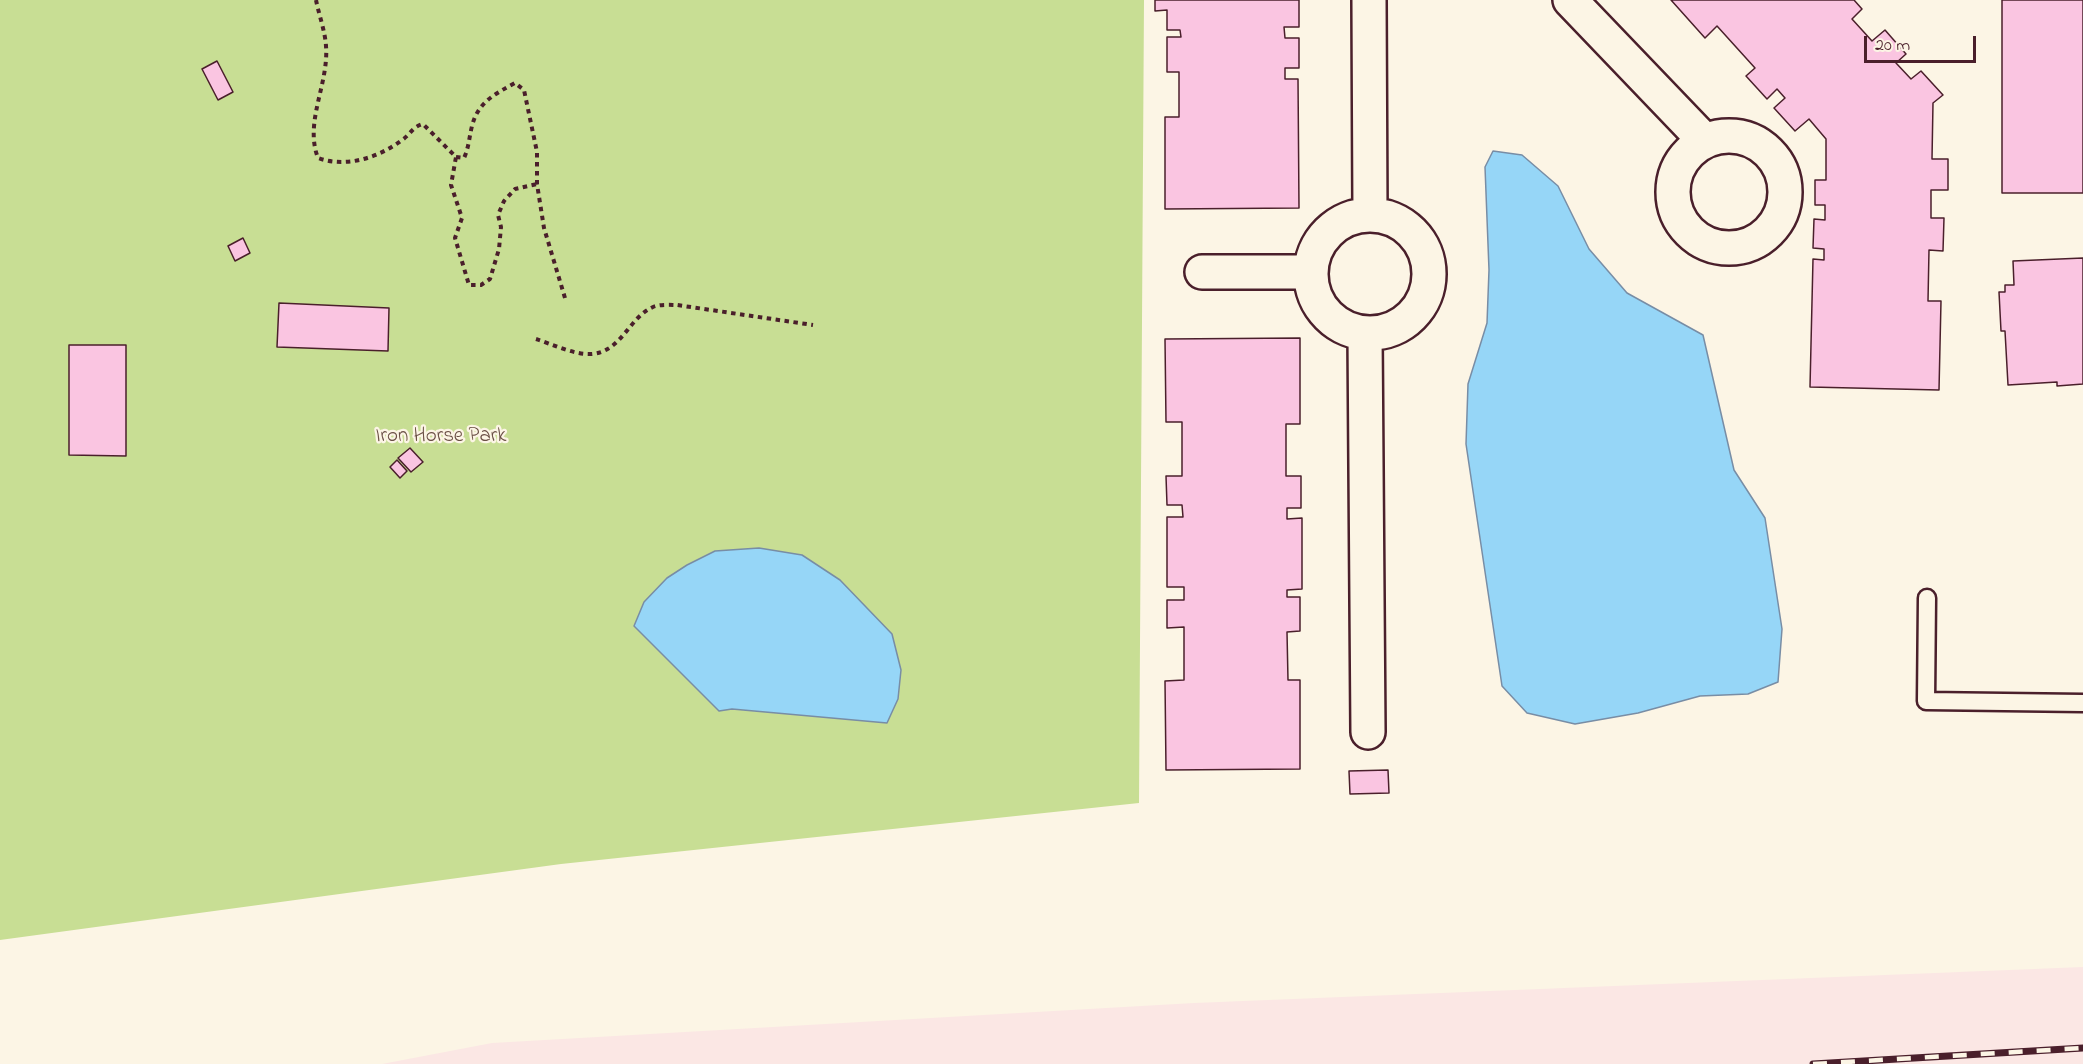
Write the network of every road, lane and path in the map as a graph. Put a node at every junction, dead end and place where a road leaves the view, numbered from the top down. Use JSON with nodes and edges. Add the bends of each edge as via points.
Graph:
{"nodes":[{"id":1,"x":316,"y":0,"type":"edge"},
{"id":2,"x":1369,"y":0,"type":"edge"},
{"id":3,"x":1570,"y":0,"type":"edge"},
{"id":4,"x":1705,"y":141,"type":"dead end"},
{"id":5,"x":456,"y":157,"type":"junction"},
{"id":6,"x":537,"y":184,"type":"junction"},
{"id":7,"x":1370,"y":214,"type":"junction"},
{"id":8,"x":1202,"y":272,"type":"dead end"},
{"id":9,"x":1310,"y":272,"type":"junction"},
{"id":10,"x":565,"y":298,"type":"dead end"},
{"id":11,"x":813,"y":325,"type":"dead end"},
{"id":12,"x":1365,"y":334,"type":"junction"},
{"id":13,"x":536,"y":339,"type":"dead end"},
{"id":14,"x":1927,"y":598,"type":"dead end"},
{"id":15,"x":2083,"y":703,"type":"edge"},
{"id":16,"x":1368,"y":732,"type":"dead end"}],
"edges":[{"from":1,"to":5,"type":"path","via":[[326,47],[312,143],[318,158],[342,163],[373,157],[403,139],[413,127],[423,124]]},
{"from":2,"to":7,"type":"street"},
{"from":3,"to":4,"type":"street"},
{"from":5,"to":6,"type":"path","via":[[464,158],[480,107],[492,95],[515,83],[524,90],[531,113]]},
{"from":5,"to":6,"type":"path","via":[[451,185],[462,218],[454,238],[469,285],[481,285],[490,279],[500,249],[498,215],[504,201],[515,189]]},
{"from":6,"to":10,"type":"path","via":[[544,228]]},
{"from":7,"to":9,"type":"street","via":[[1347,219],[1328,231],[1315,250]]},
{"from":7,"to":12,"type":"street","via":[[1393,219],[1413,232],[1426,253],[1430,277],[1424,300],[1410,320],[1389,332]]},
{"from":8,"to":9,"type":"street"},
{"from":9,"to":12,"type":"street","via":[[1313,295],[1325,314],[1343,328]]},
{"from":11,"to":13,"type":"path","via":[[677,304],[654,306],[607,350],[589,354]]},
{"from":12,"to":16,"type":"street"},
{"from":14,"to":15,"type":"lane","via":[[1926,701]]}]}
